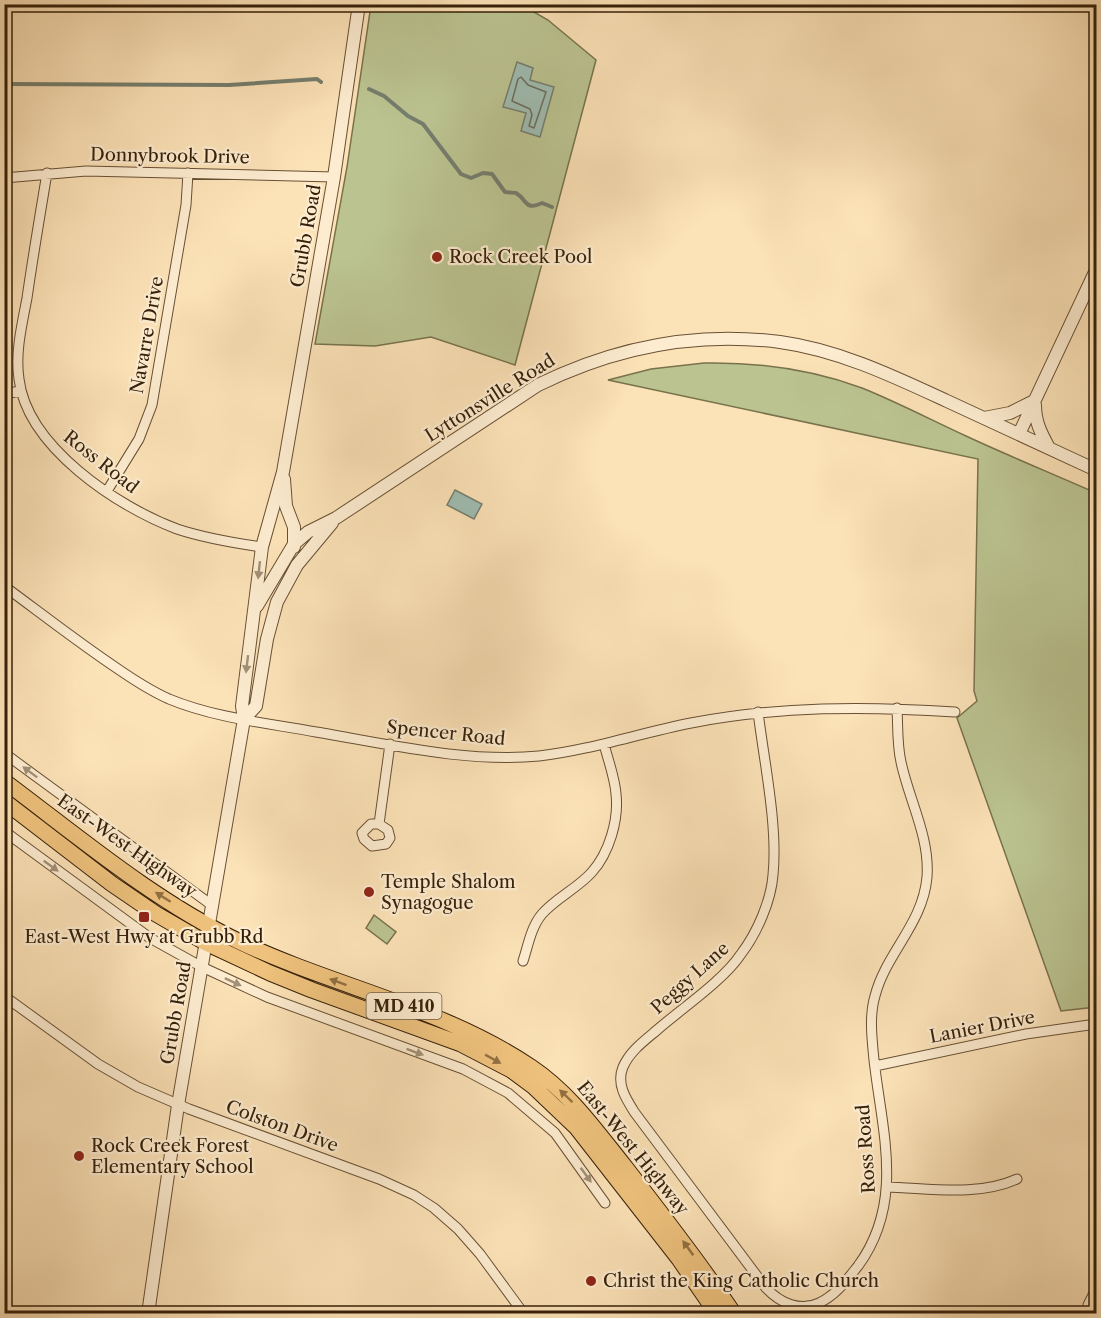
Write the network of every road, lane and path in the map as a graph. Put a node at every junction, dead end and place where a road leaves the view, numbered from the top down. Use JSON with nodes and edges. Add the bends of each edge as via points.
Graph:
{"nodes":[{"id":1,"x":4,"y":4,"type":"edge"},
{"id":2,"x":9,"y":4,"type":"edge"},
{"id":3,"x":359,"y":4,"type":"edge"},
{"id":4,"x":47,"y":173,"type":"junction"},
{"id":5,"x":188,"y":173,"type":"junction"},
{"id":6,"x":334,"y":177,"type":"junction"},
{"id":7,"x":4,"y":178,"type":"edge"},
{"id":8,"x":1096,"y":270,"type":"edge"},
{"id":9,"x":20,"y":391,"type":"junction"},
{"id":10,"x":4,"y":394,"type":"edge"},
{"id":11,"x":1035,"y":401,"type":"junction"},
{"id":12,"x":984,"y":418,"type":"junction"},
{"id":13,"x":1019,"y":434,"type":"junction"},
{"id":14,"x":1049,"y":448,"type":"junction"},
{"id":15,"x":1096,"y":470,"type":"edge"},
{"id":16,"x":283,"y":472,"type":"junction"},
{"id":17,"x":107,"y":491,"type":"junction"},
{"id":18,"x":336,"y":518,"type":"junction"},
{"id":19,"x":294,"y":544,"type":"junction"},
{"id":20,"x":262,"y":547,"type":"junction"},
{"id":21,"x":297,"y":565,"type":"junction"},
{"id":22,"x":4,"y":586,"type":"edge"},
{"id":23,"x":255,"y":609,"type":"junction"},
{"id":24,"x":897,"y":708,"type":"junction"},
{"id":25,"x":758,"y":712,"type":"junction"},
{"id":26,"x":955,"y":712,"type":"dead end"},
{"id":27,"x":244,"y":720,"type":"junction"},
{"id":28,"x":390,"y":744,"type":"junction"},
{"id":29,"x":604,"y":744,"type":"junction"},
{"id":30,"x":4,"y":753,"type":"edge"},
{"id":31,"x":4,"y":781,"type":"edge"},
{"id":32,"x":4,"y":801,"type":"edge"},
{"id":33,"x":379,"y":824,"type":"dead end"},
{"id":34,"x":4,"y":831,"type":"edge"},
{"id":35,"x":213,"y":906,"type":"junction"},
{"id":36,"x":210,"y":926,"type":"junction"},
{"id":37,"x":206,"y":943,"type":"junction"},
{"id":38,"x":523,"y":961,"type":"dead end"},
{"id":39,"x":202,"y":967,"type":"junction"},
{"id":40,"x":4,"y":996,"type":"edge"},
{"id":41,"x":1096,"y":1024,"type":"edge"},
{"id":42,"x":875,"y":1066,"type":"junction"},
{"id":43,"x":178,"y":1105,"type":"junction"},
{"id":44,"x":635,"y":1113,"type":"joint"},
{"id":45,"x":586,"y":1141,"type":"junction"},
{"id":46,"x":571,"y":1154,"type":"junction"},
{"id":47,"x":1017,"y":1179,"type":"dead end"},
{"id":48,"x":886,"y":1187,"type":"junction"},
{"id":49,"x":605,"y":1203,"type":"dead end"},
{"id":50,"x":1096,"y":1289,"type":"edge"},
{"id":51,"x":148,"y":1314,"type":"edge"},
{"id":52,"x":524,"y":1314,"type":"edge"},
{"id":53,"x":717,"y":1314,"type":"edge"},
{"id":54,"x":734,"y":1314,"type":"edge"},
{"id":55,"x":1019,"y":1314,"type":"edge"},
{"id":56,"x":1066,"y":1314,"type":"edge"},
{"id":57,"x":1087,"y":1314,"type":"edge"}],
"edges":[{"from":1,"to":2,"type":"street"},
{"from":3,"to":6,"type":"street","name":"Grubb Road"},
{"from":4,"to":5,"type":"street","name":"Donnybrook Drive"},
{"from":4,"to":7,"type":"street","name":"Donnybrook Drive"},
{"from":4,"to":9,"type":"street","name":"Ross Road","via":[[17,358]]},
{"from":5,"to":6,"type":"street","name":"Donnybrook Drive"},
{"from":5,"to":17,"type":"street","name":"Navarre Drive","via":[[152,405],[139,439]]},
{"from":6,"to":16,"type":"street","name":"Grubb Road"},
{"from":8,"to":11,"type":"street"},
{"from":9,"to":10,"type":"street"},
{"from":9,"to":17,"type":"street","name":"Ross Road","via":[[50,444]]},
{"from":11,"to":12,"type":"street","via":[[1021,409]]},
{"from":11,"to":13,"type":"street"},
{"from":11,"to":14,"type":"street","via":[[1035,416]]},
{"from":12,"to":13,"type":"street","name":"Lyttonsville Road"},
{"from":12,"to":18,"type":"street","name":"Lyttonsville Road","via":[[883,372],[782,342],[698,339],[632,348],[537,385]]},
{"from":13,"to":14,"type":"street","name":"Lyttonsville Road"},
{"from":14,"to":15,"type":"street","name":"Lyttonsville Road"},
{"from":16,"to":19,"type":"street","name":"Grubb Road","via":[[285,506],[294,527]]},
{"from":16,"to":20,"type":"street","name":"Grubb Road"},
{"from":17,"to":20,"type":"street","name":"Ross Road","via":[[143,514],[177,528]]},
{"from":18,"to":19,"type":"street","name":"Lyttonsville Road"},
{"from":18,"to":21,"type":"street","name":"Lyttonsville Road"},
{"from":19,"to":21,"type":"street","name":"Grubb Road"},
{"from":19,"to":23,"type":"street","name":"Lyttonsville Road"},
{"from":20,"to":23,"type":"street","name":"Grubb Road","one_way":true},
{"from":21,"to":27,"type":"street","name":"Grubb Road","via":[[277,602],[256,706]]},
{"from":22,"to":27,"type":"street","name":"Spencer Road","via":[[148,689],[195,708]]},
{"from":23,"to":27,"type":"street","name":"Grubb Road","one_way":true,"via":[[242,706]]},
{"from":24,"to":25,"type":"street","name":"Spencer Road"},
{"from":24,"to":26,"type":"street","name":"Spencer Road"},
{"from":24,"to":42,"type":"street","name":"Ross Road","via":[[901,762],[924,843],[927,875],[917,916],[874,997],[871,1034]]},
{"from":25,"to":29,"type":"street","name":"Spencer Road","via":[[689,723]]},
{"from":25,"to":44,"type":"street","name":"Peggy Lane","via":[[773,830],[774,876],[762,916],[740,957],[636,1048],[623,1067],[621,1085]]},
{"from":27,"to":28,"type":"street","name":"Spencer Road"},
{"from":27,"to":35,"type":"street","name":"Grubb Road"},
{"from":28,"to":29,"type":"street","name":"Spencer Road","via":[[506,757]]},
{"from":28,"to":33,"type":"street"},
{"from":29,"to":38,"type":"street","via":[[616,794],[616,814],[608,845],[591,873],[542,914]]},
{"from":35,"to":30,"type":"street","name":"East-West Highway","one_way":true},
{"from":36,"to":31,"type":"main road","name":"East-West Highway","number":"MD 410","one_way":true,"via":[[140,883]]},
{"from":32,"to":37,"type":"main road","name":"East-West Highway","number":"MD 410","via":[[112,884]]},
{"from":34,"to":39,"type":"street","one_way":true,"via":[[150,938]]},
{"from":35,"to":36,"type":"street","name":"Grubb Road"},
{"from":36,"to":37,"type":"street","name":"Grubb Road"},
{"from":54,"to":36,"type":"main road","name":"East-West Highway","number":"MD 410","one_way":true,"via":[[679,1236],[568,1096],[533,1068],[453,1024],[320,975]]},
{"from":37,"to":39,"type":"street","name":"Grubb Road"},
{"from":37,"to":45,"type":"main road","name":"East-West Highway","number":"MD 410","one_way":true,"via":[[312,990],[489,1057],[534,1087]]},
{"from":39,"to":43,"type":"street","name":"Grubb Road"},
{"from":39,"to":46,"type":"street","one_way":true,"via":[[267,997],[472,1074],[516,1099],[555,1132]]},
{"from":40,"to":43,"type":"street","name":"Colston Drive","via":[[98,1064]]},
{"from":41,"to":42,"type":"street","name":"Lanier Drive","via":[[1026,1034]]},
{"from":42,"to":48,"type":"street","name":"Ross Road"},
{"from":43,"to":51,"type":"street","name":"Grubb Road"},
{"from":43,"to":52,"type":"street","name":"Colston Drive","via":[[414,1195],[458,1229]]},
{"from":44,"to":48,"type":"street","name":"Ross Road","via":[[766,1288],[796,1307],[813,1306],[828,1299],[850,1276],[882,1220]]},
{"from":45,"to":46,"type":"street","name":"East-West Highway"},
{"from":45,"to":53,"type":"main road","name":"East-West Highway","number":"MD 410","via":[[680,1259]]},
{"from":46,"to":49,"type":"street","one_way":true},
{"from":47,"to":48,"type":"street","via":[[980,1190]]},
{"from":50,"to":57,"type":"street"},
{"from":55,"to":56,"type":"street"}]}
